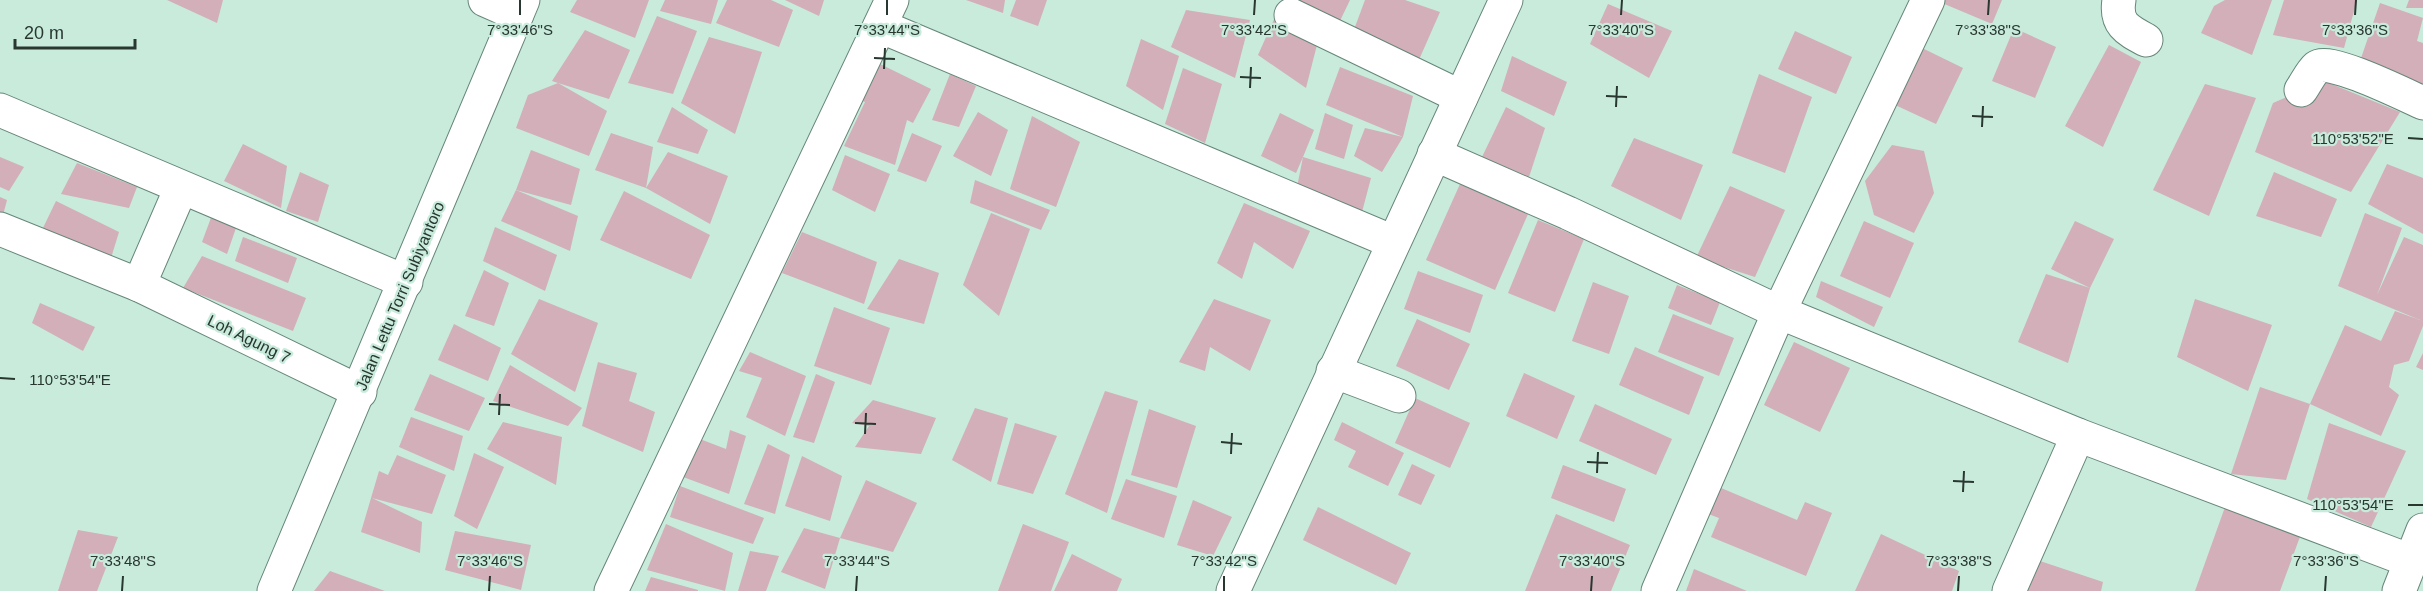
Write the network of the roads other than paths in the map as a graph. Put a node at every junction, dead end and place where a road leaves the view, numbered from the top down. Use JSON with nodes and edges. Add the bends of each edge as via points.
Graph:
{"nodes":[{"id":1,"x":485,"y":0,"type":"edge"},
{"id":2,"x":1506,"y":0,"type":"edge"},
{"id":3,"x":1928,"y":0,"type":"edge"},
{"id":4,"x":2119,"y":0,"type":"edge"},
{"id":5,"x":520,"y":7,"type":"edge"},
{"id":6,"x":886,"y":13,"type":"edge"},
{"id":7,"x":1291,"y":15,"type":"dead end"},
{"id":8,"x":2146,"y":40,"type":"dead end"},
{"id":9,"x":2301,"y":90,"type":"dead end"},
{"id":10,"x":1461,"y":97,"type":"junction"},
{"id":11,"x":2423,"y":103,"type":"edge"},
{"id":12,"x":0,"y":110,"type":"edge"},
{"id":13,"x":1434,"y":154,"type":"junction"},
{"id":14,"x":181,"y":188,"type":"junction"},
{"id":15,"x":0,"y":229,"type":"edge"},
{"id":16,"x":1393,"y":242,"type":"junction"},
{"id":17,"x":406,"y":282,"type":"junction"},
{"id":18,"x":139,"y":285,"type":"junction"},
{"id":19,"x":1779,"y":312,"type":"junction"},
{"id":20,"x":1333,"y":371,"type":"junction"},
{"id":21,"x":360,"y":393,"type":"junction"},
{"id":22,"x":1399,"y":396,"type":"dead end"},
{"id":23,"x":2078,"y":435,"type":"junction"},
{"id":24,"x":2423,"y":531,"type":"edge"},
{"id":25,"x":2411,"y":561,"type":"junction"},
{"id":26,"x":274,"y":591,"type":"edge"},
{"id":27,"x":611,"y":591,"type":"edge"},
{"id":28,"x":1233,"y":591,"type":"edge"},
{"id":29,"x":1658,"y":591,"type":"edge"},
{"id":30,"x":2009,"y":591,"type":"edge"},
{"id":31,"x":2399,"y":591,"type":"edge"}],
"edges":[{"from":1,"to":5,"type":"street"},
{"from":2,"to":10,"type":"street"},
{"from":3,"to":19,"type":"street"},
{"from":4,"to":8,"type":"street","via":[[2119,20],[2125,29]]},
{"from":5,"to":17,"type":"street","name":"Jalan Lettu Torri Subiyantoro"},
{"from":6,"to":16,"type":"street"},
{"from":6,"to":27,"type":"street"},
{"from":7,"to":10,"type":"street"},
{"from":9,"to":11,"type":"street","via":[[2318,66],[2324,64]]},
{"from":10,"to":13,"type":"street"},
{"from":12,"to":14,"type":"street"},
{"from":13,"to":16,"type":"street"},
{"from":13,"to":19,"type":"street"},
{"from":14,"to":17,"type":"street"},
{"from":14,"to":18,"type":"street"},
{"from":15,"to":18,"type":"street","name":"Loh Agung 7"},
{"from":16,"to":20,"type":"street"},
{"from":17,"to":21,"type":"street","name":"Jalan Lettu Torri Subiyantoro"},
{"from":18,"to":21,"type":"street","name":"Loh Agung 7"},
{"from":19,"to":23,"type":"street"},
{"from":19,"to":29,"type":"street"},
{"from":20,"to":22,"type":"street"},
{"from":20,"to":28,"type":"street"},
{"from":21,"to":26,"type":"street","name":"Jalan Lettu Torri Subiyantoro"},
{"from":23,"to":25,"type":"street"},
{"from":23,"to":30,"type":"street"},
{"from":24,"to":25,"type":"street"},
{"from":25,"to":31,"type":"street"}]}
